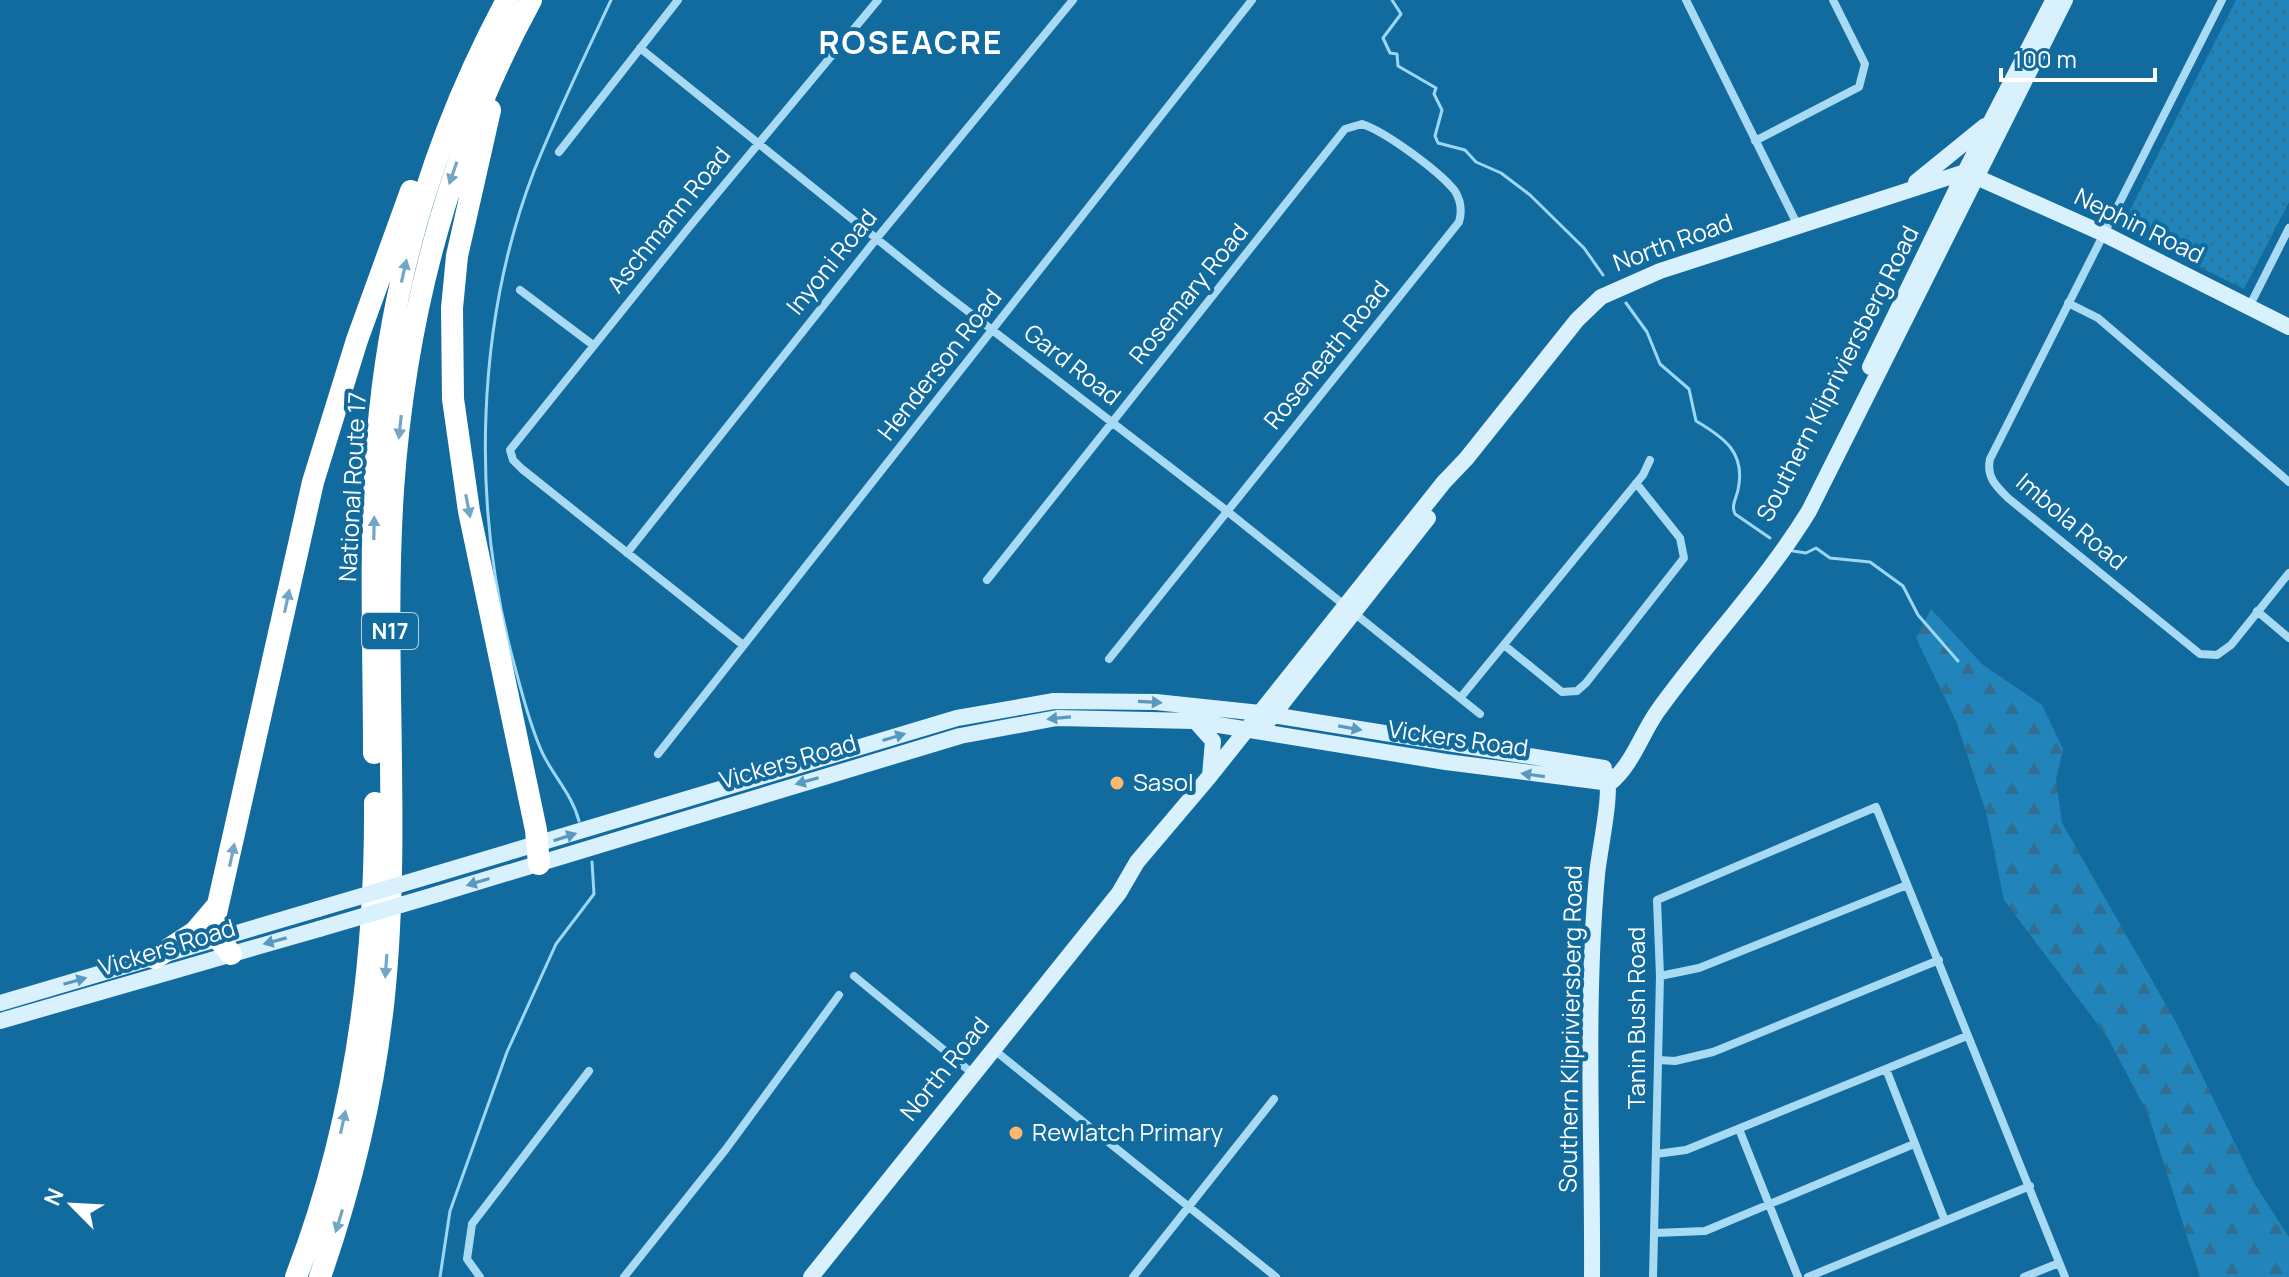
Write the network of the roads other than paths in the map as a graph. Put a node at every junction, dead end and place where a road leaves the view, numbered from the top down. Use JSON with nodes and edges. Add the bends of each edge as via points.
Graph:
{"nodes":[{"id":1,"x":497,"y":0,"type":"edge"},
{"id":2,"x":507,"y":0,"type":"edge"},
{"id":3,"x":678,"y":0,"type":"edge"},
{"id":4,"x":878,"y":0,"type":"edge"},
{"id":5,"x":1073,"y":0,"type":"edge"},
{"id":6,"x":1252,"y":0,"type":"edge"},
{"id":7,"x":1686,"y":0,"type":"edge"},
{"id":8,"x":1833,"y":0,"type":"edge"},
{"id":9,"x":2054,"y":0,"type":"edge"},
{"id":10,"x":2065,"y":0,"type":"edge"},
{"id":11,"x":2222,"y":0,"type":"edge"},
{"id":12,"x":526,"y":9,"type":"edge"},
{"id":13,"x":640,"y":48,"type":"junction"},
{"id":14,"x":1998,"y":108,"type":"junction"},
{"id":15,"x":1755,"y":141,"type":"junction"},
{"id":16,"x":758,"y":144,"type":"junction"},
{"id":17,"x":1331,"y":146,"type":"joint"},
{"id":18,"x":559,"y":152,"type":"dead end"},
{"id":19,"x":1971,"y":174,"type":"junction"},
{"id":20,"x":1909,"y":188,"type":"junction"},
{"id":21,"x":1797,"y":224,"type":"junction"},
{"id":22,"x":2289,"y":228,"type":"edge"},
{"id":23,"x":2102,"y":233,"type":"junction"},
{"id":24,"x":877,"y":238,"type":"junction"},
{"id":25,"x":520,"y":290,"type":"dead end"},
{"id":26,"x":2068,"y":303,"type":"junction"},
{"id":27,"x":2249,"y":307,"type":"junction"},
{"id":28,"x":2289,"y":327,"type":"edge"},
{"id":29,"x":994,"y":329,"type":"junction"},
{"id":30,"x":593,"y":345,"type":"junction"},
{"id":31,"x":1113,"y":422,"type":"junction"},
{"id":32,"x":1650,"y":460,"type":"dead end"},
{"id":33,"x":2289,"y":482,"type":"edge"},
{"id":34,"x":1636,"y":483,"type":"junction"},
{"id":35,"x":1227,"y":511,"type":"junction"},
{"id":36,"x":627,"y":553,"type":"junction"},
{"id":37,"x":2289,"y":573,"type":"edge"},
{"id":38,"x":987,"y":580,"type":"dead end"},
{"id":39,"x":1350,"y":609,"type":"junction"},
{"id":40,"x":2257,"y":611,"type":"junction"},
{"id":41,"x":2289,"y":638,"type":"edge"},
{"id":42,"x":743,"y":645,"type":"junction"},
{"id":43,"x":1504,"y":645,"type":"junction"},
{"id":44,"x":1109,"y":659,"type":"dead end"},
{"id":45,"x":1299,"y":683,"type":"junction"},
{"id":46,"x":1461,"y":697,"type":"junction"},
{"id":47,"x":1267,"y":714,"type":"junction"},
{"id":48,"x":1480,"y":714,"type":"dead end"},
{"id":49,"x":1194,"y":721,"type":"junction"},
{"id":50,"x":1312,"y":721,"type":"junction"},
{"id":51,"x":1254,"y":730,"type":"junction"},
{"id":52,"x":658,"y":754,"type":"dead end"},
{"id":53,"x":1607,"y":776,"type":"junction"},
{"id":54,"x":1209,"y":777,"type":"junction"},
{"id":55,"x":1573,"y":780,"type":"junction"},
{"id":56,"x":1602,"y":823,"type":"junction"},
{"id":57,"x":538,"y":855,"type":"junction"},
{"id":58,"x":1907,"y":885,"type":"junction"},
{"id":59,"x":1119,"y":893,"type":"junction"},
{"id":60,"x":218,"y":904,"type":"junction"},
{"id":61,"x":224,"y":946,"type":"junction"},
{"id":62,"x":155,"y":958,"type":"junction"},
{"id":63,"x":1939,"y":960,"type":"junction"},
{"id":64,"x":854,"y":976,"type":"dead end"},
{"id":65,"x":1660,"y":976,"type":"junction"},
{"id":66,"x":839,"y":995,"type":"dead end"},
{"id":67,"x":0,"y":1003,"type":"edge"},
{"id":68,"x":0,"y":1021,"type":"edge"},
{"id":69,"x":1967,"y":1036,"type":"junction"},
{"id":70,"x":993,"y":1049,"type":"junction"},
{"id":71,"x":1658,"y":1060,"type":"junction"},
{"id":72,"x":1886,"y":1069,"type":"junction"},
{"id":73,"x":589,"y":1071,"type":"dead end"},
{"id":74,"x":972,"y":1073,"type":"junction"},
{"id":75,"x":1274,"y":1099,"type":"dead end"},
{"id":76,"x":1739,"y":1129,"type":"junction"},
{"id":77,"x":1914,"y":1144,"type":"junction"},
{"id":78,"x":1656,"y":1154,"type":"junction"},
{"id":79,"x":2030,"y":1186,"type":"junction"},
{"id":80,"x":1770,"y":1204,"type":"junction"},
{"id":81,"x":1189,"y":1207,"type":"junction"},
{"id":82,"x":1945,"y":1221,"type":"junction"},
{"id":83,"x":1655,"y":1233,"type":"junction"},
{"id":84,"x":2059,"y":1263,"type":"junction"},
{"id":85,"x":296,"y":1277,"type":"edge"},
{"id":86,"x":320,"y":1277,"type":"edge"},
{"id":87,"x":480,"y":1277,"type":"edge"},
{"id":88,"x":624,"y":1277,"type":"edge"},
{"id":89,"x":811,"y":1277,"type":"edge"},
{"id":90,"x":1133,"y":1277,"type":"edge"},
{"id":91,"x":1276,"y":1277,"type":"edge"},
{"id":92,"x":1592,"y":1277,"type":"edge"},
{"id":93,"x":1653,"y":1277,"type":"edge"},
{"id":94,"x":1798,"y":1277,"type":"edge"},
{"id":95,"x":1808,"y":1277,"type":"edge"},
{"id":96,"x":2024,"y":1277,"type":"edge"},
{"id":97,"x":2065,"y":1277,"type":"edge"}],
"edges":[{"from":60,"to":1,"type":"highway","one_way":true,"via":[[313,482],[337,399],[430,144]]},
{"from":85,"to":2,"type":"highway","name":"National Route 17","number":"N17","one_way":true,"via":[[346,1112],[369,942],[375,811],[375,480],[387,354],[427,183],[466,81]]},
{"from":3,"to":13,"type":"street"},
{"from":4,"to":16,"type":"street","name":"Aschmann Road"},
{"from":5,"to":24,"type":"street","name":"Inyoni Road"},
{"from":6,"to":29,"type":"street","name":"Henderson Road"},
{"from":7,"to":15,"type":"street"},
{"from":8,"to":15,"type":"street","via":[[1865,64],[1863,80],[1854,92]]},
{"from":9,"to":14,"type":"main road","name":"Southern Klipriviersberg Road"},
{"from":10,"to":19,"type":"main road","name":"Southern Klipriviersberg Road"},
{"from":11,"to":23,"type":"street","name":"Imbola Road"},
{"from":12,"to":57,"type":"highway","one_way":true,"via":[[488,116],[464,214],[452,355],[458,453]]},
{"from":12,"to":86,"type":"highway","number":"N17","one_way":true,"via":[[481,101],[451,180],[412,337],[390,555],[384,994],[354,1171]]},
{"from":13,"to":16,"type":"street","name":"Gard Road"},
{"from":13,"to":18,"type":"street"},
{"from":14,"to":19,"type":"main road","name":"Southern Klipriviersberg Road"},
{"from":14,"to":20,"type":"main road","via":[[1966,144]]},
{"from":15,"to":21,"type":"street"},
{"from":16,"to":24,"type":"street","name":"Gard Road"},
{"from":16,"to":30,"type":"street","name":"Aschmann Road"},
{"from":17,"to":31,"type":"street","name":"Rosemary Road"},
{"from":17,"to":35,"type":"street","name":"Roseneath Road","via":[[1350,126],[1362,124],[1378,131],[1454,191],[1460,218]]},
{"from":19,"to":20,"type":"main road","name":"North Road"},
{"from":19,"to":23,"type":"main road","name":"Nephin Road"},
{"from":19,"to":53,"type":"main road","name":"Southern Klipriviersberg Road","via":[[1787,532],[1655,699]]},
{"from":20,"to":21,"type":"main road","name":"North Road"},
{"from":21,"to":39,"type":"main road","name":"North Road","via":[[1601,297],[1577,320],[1466,459],[1436,507]]},
{"from":22,"to":27,"type":"street"},
{"from":23,"to":26,"type":"street","name":"Imbola Road"},
{"from":23,"to":27,"type":"main road","name":"Nephin Road"},
{"from":24,"to":29,"type":"street","name":"Gard Road"},
{"from":24,"to":36,"type":"street","name":"Inyoni Road"},
{"from":25,"to":30,"type":"street"},
{"from":26,"to":33,"type":"street","via":[[2098,318]]},
{"from":26,"to":40,"type":"street","name":"Imbola Road","via":[[1990,459],[1992,481],[2200,654],[2217,655],[2231,645]]},
{"from":27,"to":28,"type":"main road","name":"Nephin Road"},
{"from":29,"to":31,"type":"street","name":"Gard Road"},
{"from":29,"to":42,"type":"street","name":"Henderson Road"},
{"from":30,"to":36,"type":"street","name":"Aschmann Road","via":[[513,443],[510,456]]},
{"from":31,"to":35,"type":"street","name":"Gard Road"},
{"from":31,"to":38,"type":"street","name":"Rosemary Road"},
{"from":32,"to":34,"type":"street"},
{"from":34,"to":43,"type":"street"},
{"from":34,"to":43,"type":"street","via":[[1680,538],[1684,558],[1586,683],[1577,691],[1562,692]]},
{"from":35,"to":39,"type":"street","name":"Gard Road"},
{"from":35,"to":44,"type":"street","name":"Roseneath Road"},
{"from":36,"to":42,"type":"street"},
{"from":37,"to":40,"type":"street"},
{"from":39,"to":45,"type":"main road","name":"North Road"},
{"from":39,"to":46,"type":"street","name":"Gard Road"},
{"from":39,"to":47,"type":"main road","name":"North Road"},
{"from":40,"to":41,"type":"street"},
{"from":42,"to":52,"type":"street","name":"Henderson Road"},
{"from":43,"to":46,"type":"street"},
{"from":45,"to":47,"type":"main road","name":"North Road"},
{"from":45,"to":50,"type":"main road","via":[[1297,703]]},
{"from":46,"to":48,"type":"street","name":"Gard Road"},
{"from":47,"to":50,"type":"main road","name":"Vickers Road"},
{"from":47,"to":51,"type":"main road","name":"North Road"},
{"from":57,"to":47,"type":"main road","name":"Vickers Road","one_way":true,"via":[[799,764],[1023,704],[1129,701]]},
{"from":49,"to":51,"type":"main road","name":"Vickers Road"},
{"from":49,"to":54,"type":"main road","via":[[1213,741]]},
{"from":49,"to":57,"type":"main road","name":"Vickers Road","one_way":true,"via":[[1065,717],[997,728]]},
{"from":50,"to":53,"type":"main road","name":"Vickers Road","one_way":true},
{"from":51,"to":54,"type":"main road","name":"North Road"},
{"from":55,"to":51,"type":"main road","name":"Vickers Road","one_way":true},
{"from":51,"to":59,"type":"main road","name":"North Road","via":[[1157,854]]},
{"from":53,"to":55,"type":"main road","name":"Vickers Road"},
{"from":53,"to":56,"type":"main road","name":"Southern Klipriviersberg Road"},
{"from":54,"to":59,"type":"main road","name":"North Road","via":[[1137,862]]},
{"from":55,"to":56,"type":"main road","via":[[1589,791]]},
{"from":56,"to":92,"type":"main road","name":"Southern Klipriviersberg Road","via":[[1594,938]]},
{"from":57,"to":61,"type":"main road","name":"Vickers Road","bridge":true,"via":[[436,874],[318,909]]},
{"from":57,"to":61,"type":"main road","name":"Vickers Road","one_way":true,"bridge":true,"via":[[438,894],[319,929]]},
{"from":58,"to":63,"type":"street"},
{"from":58,"to":65,"type":"street","via":[[1699,968]]},
{"from":58,"to":65,"type":"street","name":"Tanin Bush Road","via":[[1876,807],[1657,900]]},
{"from":59,"to":70,"type":"main road","name":"North Road"},
{"from":60,"to":61,"type":"highway","via":[[215,927]]},
{"from":60,"to":62,"type":"highway","via":[[195,932]]},
{"from":61,"to":62,"type":"main road","name":"Vickers Road"},
{"from":61,"to":68,"type":"main road","name":"Vickers Road"},
{"from":67,"to":62,"type":"main road","name":"Vickers Road","one_way":true},
{"from":63,"to":69,"type":"street"},
{"from":63,"to":71,"type":"street","via":[[1713,1052]]},
{"from":64,"to":74,"type":"street"},
{"from":65,"to":71,"type":"street","name":"Tanin Bush Road"},
{"from":66,"to":88,"type":"street"},
{"from":69,"to":72,"type":"street"},
{"from":69,"to":79,"type":"street"},
{"from":70,"to":74,"type":"main road","name":"North Road"},
{"from":70,"to":81,"type":"street"},
{"from":71,"to":78,"type":"street","name":"Tanin Bush Road"},
{"from":72,"to":76,"type":"street"},
{"from":72,"to":77,"type":"street"},
{"from":73,"to":87,"type":"street","via":[[472,1224],[467,1259]]},
{"from":74,"to":89,"type":"main road","name":"North Road"},
{"from":75,"to":81,"type":"street"},
{"from":76,"to":78,"type":"street","via":[[1686,1150]]},
{"from":76,"to":80,"type":"street"},
{"from":77,"to":80,"type":"street"},
{"from":77,"to":82,"type":"street"},
{"from":78,"to":83,"type":"street","name":"Tanin Bush Road"},
{"from":79,"to":82,"type":"street"},
{"from":79,"to":84,"type":"street"},
{"from":80,"to":83,"type":"street","via":[[1705,1231]]},
{"from":80,"to":94,"type":"street"},
{"from":81,"to":90,"type":"street"},
{"from":81,"to":91,"type":"street"},
{"from":82,"to":95,"type":"street"},
{"from":83,"to":93,"type":"street","name":"Tanin Bush Road"},
{"from":84,"to":96,"type":"street"},
{"from":84,"to":97,"type":"street"}]}
